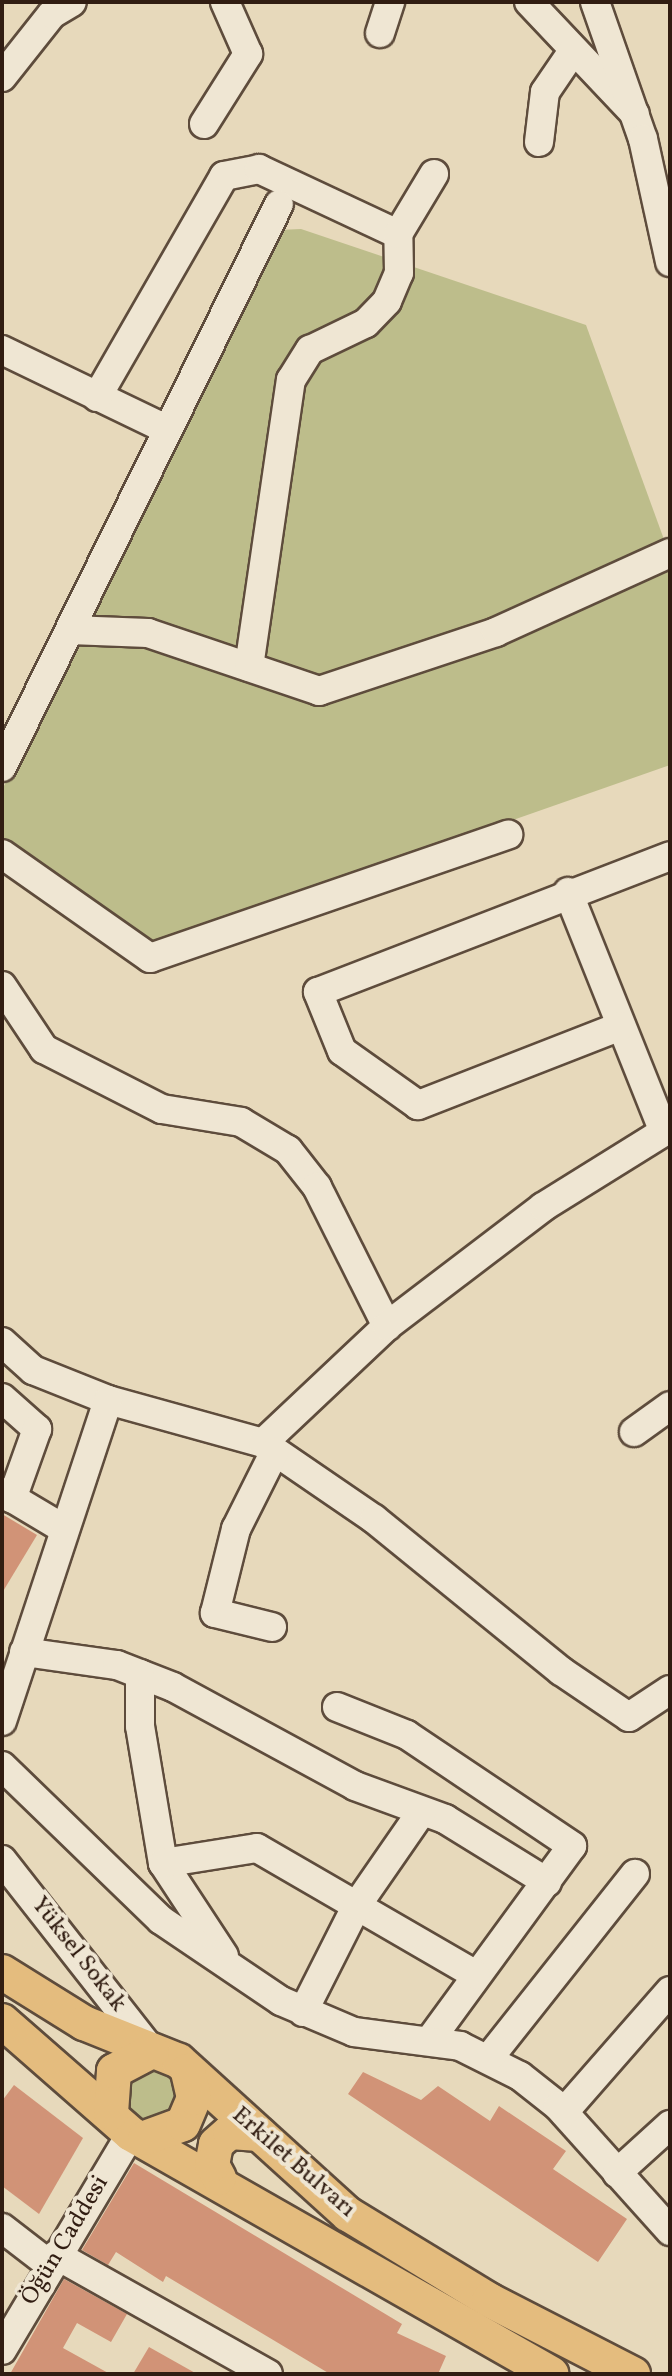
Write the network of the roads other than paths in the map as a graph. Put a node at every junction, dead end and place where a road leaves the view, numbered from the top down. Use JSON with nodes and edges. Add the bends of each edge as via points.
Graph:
{"nodes":[{"id":1,"x":72,"y":2,"type":"edge"},
{"id":2,"x":225,"y":2,"type":"edge"},
{"id":3,"x":390,"y":2,"type":"edge"},
{"id":4,"x":529,"y":2,"type":"edge"},
{"id":5,"x":595,"y":2,"type":"edge"},
{"id":6,"x":380,"y":33,"type":"dead end"},
{"id":7,"x":573,"y":51,"type":"junction"},
{"id":8,"x":2,"y":77,"type":"edge"},
{"id":9,"x":636,"y":114,"type":"junction"},
{"id":10,"x":204,"y":124,"type":"dead end"},
{"id":11,"x":539,"y":142,"type":"dead end"},
{"id":12,"x":434,"y":174,"type":"dead end"},
{"id":13,"x":279,"y":204,"type":"dead end"},
{"id":14,"x":398,"y":234,"type":"junction"},
{"id":15,"x":670,"y":262,"type":"edge"},
{"id":16,"x":2,"y":350,"type":"edge"},
{"id":17,"x":97,"y":397,"type":"junction"},
{"id":18,"x":168,"y":430,"type":"junction"},
{"id":19,"x":670,"y":553,"type":"edge"},
{"id":20,"x":70,"y":630,"type":"junction"},
{"id":21,"x":249,"y":667,"type":"junction"},
{"id":22,"x":2,"y":767,"type":"edge"},
{"id":23,"x":508,"y":835,"type":"dead end"},
{"id":24,"x":2,"y":854,"type":"edge"},
{"id":25,"x":670,"y":856,"type":"edge"},
{"id":26,"x":568,"y":892,"type":"junction"},
{"id":27,"x":2,"y":986,"type":"edge"},
{"id":28,"x":621,"y":1026,"type":"junction"},
{"id":29,"x":667,"y":1130,"type":"edge"},
{"id":30,"x":387,"y":1326,"type":"junction"},
{"id":31,"x":2,"y":1342,"type":"edge"},
{"id":32,"x":2,"y":1398,"type":"edge"},
{"id":33,"x":108,"y":1400,"type":"junction"},
{"id":34,"x":670,"y":1406,"type":"edge"},
{"id":35,"x":634,"y":1432,"type":"dead end"},
{"id":36,"x":269,"y":1447,"type":"junction"},
{"id":37,"x":7,"y":1496,"type":"edge"},
{"id":38,"x":64,"y":1529,"type":"junction"},
{"id":39,"x":272,"y":1627,"type":"dead end"},
{"id":40,"x":24,"y":1652,"type":"junction"},
{"id":41,"x":140,"y":1674,"type":"junction"},
{"id":42,"x":670,"y":1690,"type":"edge"},
{"id":43,"x":337,"y":1707,"type":"dead end"},
{"id":44,"x":2,"y":1721,"type":"edge"},
{"id":45,"x":2,"y":1766,"type":"edge"},
{"id":46,"x":422,"y":1811,"type":"junction"},
{"id":47,"x":2,"y":1860,"type":"edge"},
{"id":48,"x":163,"y":1863,"type":"junction"},
{"id":49,"x":635,"y":1874,"type":"dead end"},
{"id":50,"x":547,"y":1882,"type":"junction"},
{"id":51,"x":357,"y":1905,"type":"junction"},
{"id":52,"x":231,"y":1967,"type":"junction"},
{"id":53,"x":4,"y":1973,"type":"edge"},
{"id":54,"x":476,"y":1975,"type":"junction"},
{"id":55,"x":670,"y":1991,"type":"edge"},
{"id":56,"x":303,"y":2012,"type":"junction"},
{"id":57,"x":2,"y":2021,"type":"edge"},
{"id":58,"x":431,"y":2039,"type":"junction"},
{"id":59,"x":152,"y":2051,"type":"junction"},
{"id":60,"x":489,"y":2058,"type":"junction"},
{"id":61,"x":188,"y":2071,"type":"junction"},
{"id":62,"x":564,"y":2112,"type":"junction"},
{"id":63,"x":670,"y":2125,"type":"edge"},
{"id":64,"x":129,"y":2128,"type":"junction"},
{"id":65,"x":259,"y":2134,"type":"junction"},
{"id":66,"x":617,"y":2173,"type":"junction"},
{"id":67,"x":219,"y":2178,"type":"junction"},
{"id":68,"x":2,"y":2228,"type":"edge"},
{"id":69,"x":670,"y":2231,"type":"edge"},
{"id":70,"x":53,"y":2260,"type":"junction"},
{"id":71,"x":2,"y":2350,"type":"edge"},
{"id":72,"x":268,"y":2374,"type":"edge"},
{"id":73,"x":551,"y":2374,"type":"edge"},
{"id":74,"x":633,"y":2374,"type":"edge"}],
"edges":[{"from":1,"to":8,"type":"street","via":[[52,14]]},
{"from":2,"to":10,"type":"street","via":[[248,54]]},
{"from":3,"to":6,"type":"street"},
{"from":4,"to":7,"type":"street"},
{"from":5,"to":9,"type":"street"},
{"from":7,"to":9,"type":"street"},
{"from":7,"to":11,"type":"street","via":[[545,92]]},
{"from":9,"to":15,"type":"street"},
{"from":12,"to":14,"type":"street"},
{"from":13,"to":18,"type":"street"},
{"from":14,"to":17,"type":"street","via":[[259,169],[224,176],[214,183]]},
{"from":14,"to":21,"type":"street","via":[[399,273],[387,301],[366,323],[310,350],[291,380]]},
{"from":16,"to":17,"type":"street"},
{"from":17,"to":18,"type":"street"},
{"from":18,"to":20,"type":"street"},
{"from":19,"to":21,"type":"street","via":[[496,632],[319,691]]},
{"from":20,"to":21,"type":"street","via":[[148,633]]},
{"from":20,"to":22,"type":"street"},
{"from":23,"to":24,"type":"street","via":[[150,958]]},
{"from":25,"to":26,"type":"street"},
{"from":26,"to":28,"type":"street"},
{"from":26,"to":28,"type":"street","via":[[318,992],[342,1051],[418,1105]]},
{"from":27,"to":30,"type":"street","via":[[44,1049],[162,1109],[241,1122],[288,1150],[317,1187]]},
{"from":28,"to":29,"type":"street"},
{"from":29,"to":30,"type":"street","via":[[543,1207]]},
{"from":30,"to":36,"type":"street"},
{"from":31,"to":33,"type":"street","via":[[33,1370]]},
{"from":32,"to":37,"type":"street","via":[[37,1429]]},
{"from":33,"to":36,"type":"street"},
{"from":33,"to":38,"type":"street"},
{"from":34,"to":35,"type":"street"},
{"from":36,"to":39,"type":"street","via":[[236,1529],[215,1613]]},
{"from":36,"to":42,"type":"street","via":[[629,1717]]},
{"from":37,"to":38,"type":"street"},
{"from":38,"to":40,"type":"street"},
{"from":40,"to":41,"type":"street"},
{"from":40,"to":44,"type":"street"},
{"from":41,"to":46,"type":"street","via":[[355,1786]]},
{"from":41,"to":48,"type":"street","via":[[140,1726]]},
{"from":43,"to":50,"type":"street","via":[[407,1735],[572,1846]]},
{"from":45,"to":52,"type":"street","via":[[161,1920]]},
{"from":46,"to":50,"type":"street"},
{"from":46,"to":51,"type":"street"},
{"from":47,"to":59,"type":"street","name":"Yüksel Sokak"},
{"from":48,"to":51,"type":"street","via":[[257,1848]]},
{"from":48,"to":52,"type":"street"},
{"from":49,"to":60,"type":"street"},
{"from":50,"to":54,"type":"street"},
{"from":51,"to":54,"type":"street"},
{"from":51,"to":56,"type":"street"},
{"from":52,"to":56,"type":"street"},
{"from":53,"to":59,"type":"main road","name":"Erkilet Bulvarı","via":[[84,2023]]},
{"from":54,"to":58,"type":"street"},
{"from":55,"to":62,"type":"street"},
{"from":56,"to":58,"type":"street","via":[[354,2032]]},
{"from":57,"to":64,"type":"main road","name":"Erkilet Bulvarı"},
{"from":58,"to":60,"type":"street"},
{"from":59,"to":61,"type":"main road","name":"Erkilet Bulvarı"},
{"from":59,"to":64,"type":"main road","via":[[114,2071]]},
{"from":60,"to":62,"type":"street"},
{"from":61,"to":64,"type":"main road","via":[[194,2098],[183,2124]]},
{"from":61,"to":65,"type":"main road","name":"Erkilet Bulvarı"},
{"from":62,"to":66,"type":"street"},
{"from":63,"to":66,"type":"street"},
{"from":64,"to":67,"type":"main road","name":"Erkilet Bulvarı"},
{"from":64,"to":70,"type":"street","name":"Öğün Caddesi"},
{"from":65,"to":67,"type":"main road","via":[[230,2132],[216,2144],[212,2165]]},
{"from":65,"to":74,"type":"main road","name":"Erkilet Bulvarı","via":[[348,2214],[489,2300]]},
{"from":66,"to":69,"type":"street"},
{"from":67,"to":73,"type":"main road","name":"Erkilet Bulvarı"},
{"from":68,"to":70,"type":"street"},
{"from":70,"to":71,"type":"street","name":"Öğün Caddesi"},
{"from":70,"to":72,"type":"street"}]}
